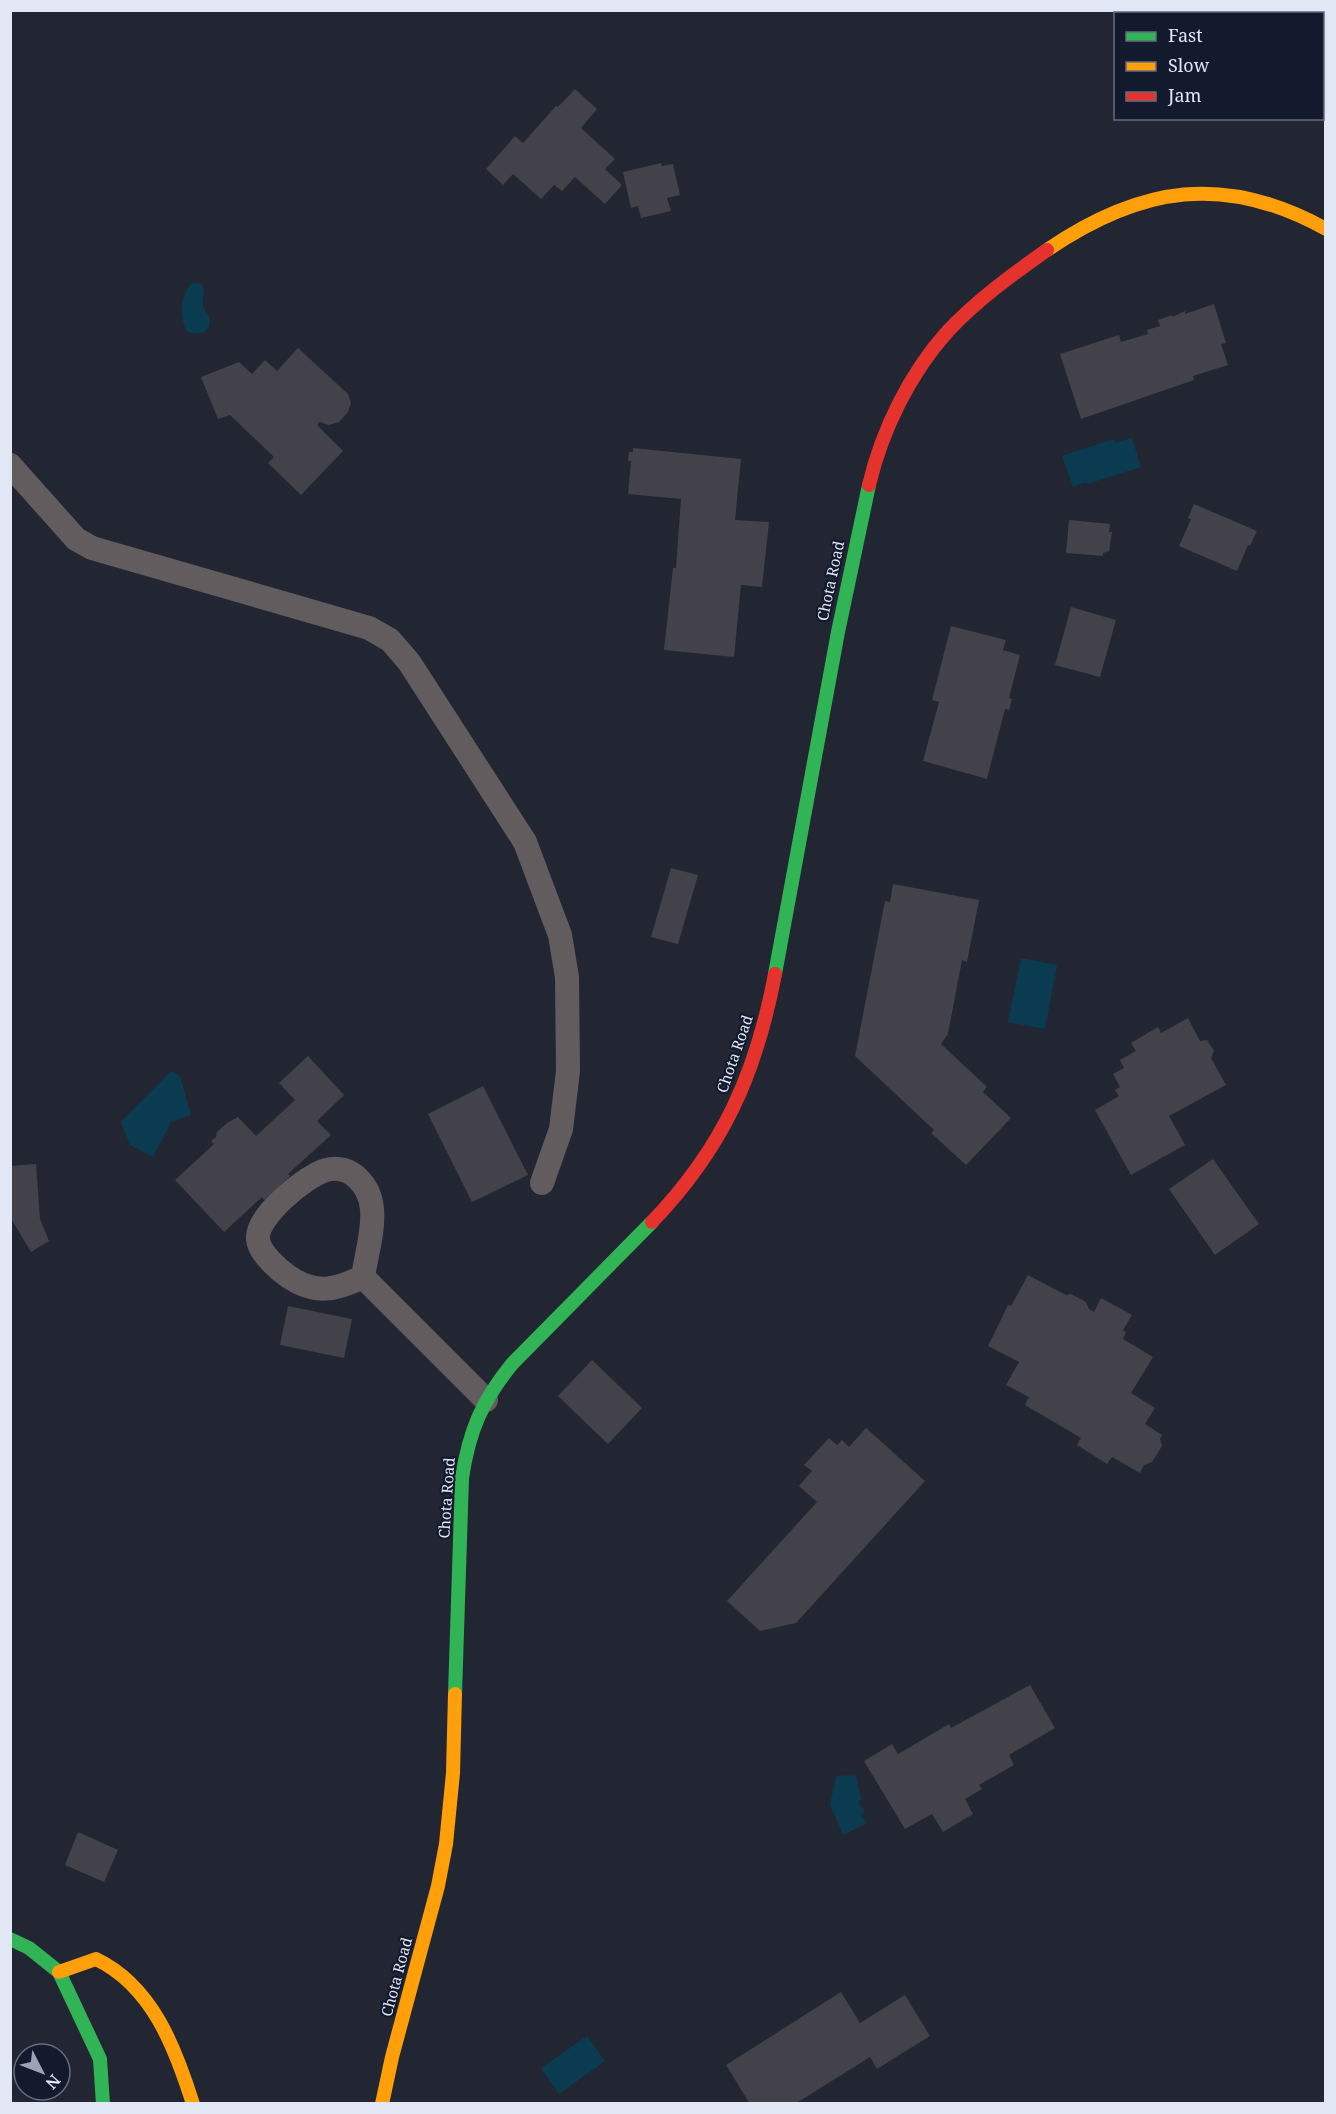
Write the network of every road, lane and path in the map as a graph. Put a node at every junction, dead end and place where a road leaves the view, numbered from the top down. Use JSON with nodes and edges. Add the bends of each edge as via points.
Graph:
{"nodes":[{"id":1,"x":1326,"y":229,"type":"edge"},
{"id":2,"x":10,"y":465,"type":"edge"},
{"id":3,"x":542,"y":1183,"type":"dead end"},
{"id":4,"x":363,"y":1277,"type":"junction"},
{"id":5,"x":486,"y":1400,"type":"junction"},
{"id":6,"x":10,"y":1939,"type":"edge"},
{"id":7,"x":59,"y":1972,"type":"junction"},
{"id":8,"x":103,"y":2103,"type":"edge"},
{"id":9,"x":193,"y":2103,"type":"edge"},
{"id":10,"x":382,"y":2103,"type":"edge"}],
"edges":[{"from":1,"to":5,"type":"street","name":"Chota Road","via":[[1285,208],[1218,193],[1170,196],[1114,211],[1047,249],[962,316],[934,347],[895,413],[877,455],[845,589],[768,1010],[746,1081],[702,1164],[675,1197],[507,1368]]},
{"from":2,"to":3,"type":"lane","via":[[76,539],[92,548],[369,628],[390,640],[409,662],[525,842],[560,935],[567,977],[568,1071],[561,1129]]},
{"from":4,"to":4,"type":"lane","via":[[318,1290],[287,1276],[259,1247],[257,1237],[266,1218],[310,1178],[327,1170],[343,1169],[360,1179],[372,1210]]},
{"from":4,"to":5,"type":"lane"},
{"from":5,"to":10,"type":"street","name":"Chota Road","via":[[468,1440],[462,1478],[453,1773],[446,1844]]},
{"from":6,"to":7,"type":"street","via":[[29,1948]]},
{"from":7,"to":8,"type":"street","via":[[100,2060]]},
{"from":7,"to":9,"type":"street","via":[[96,1959],[120,1971],[143,1996],[165,2033]]}]}
